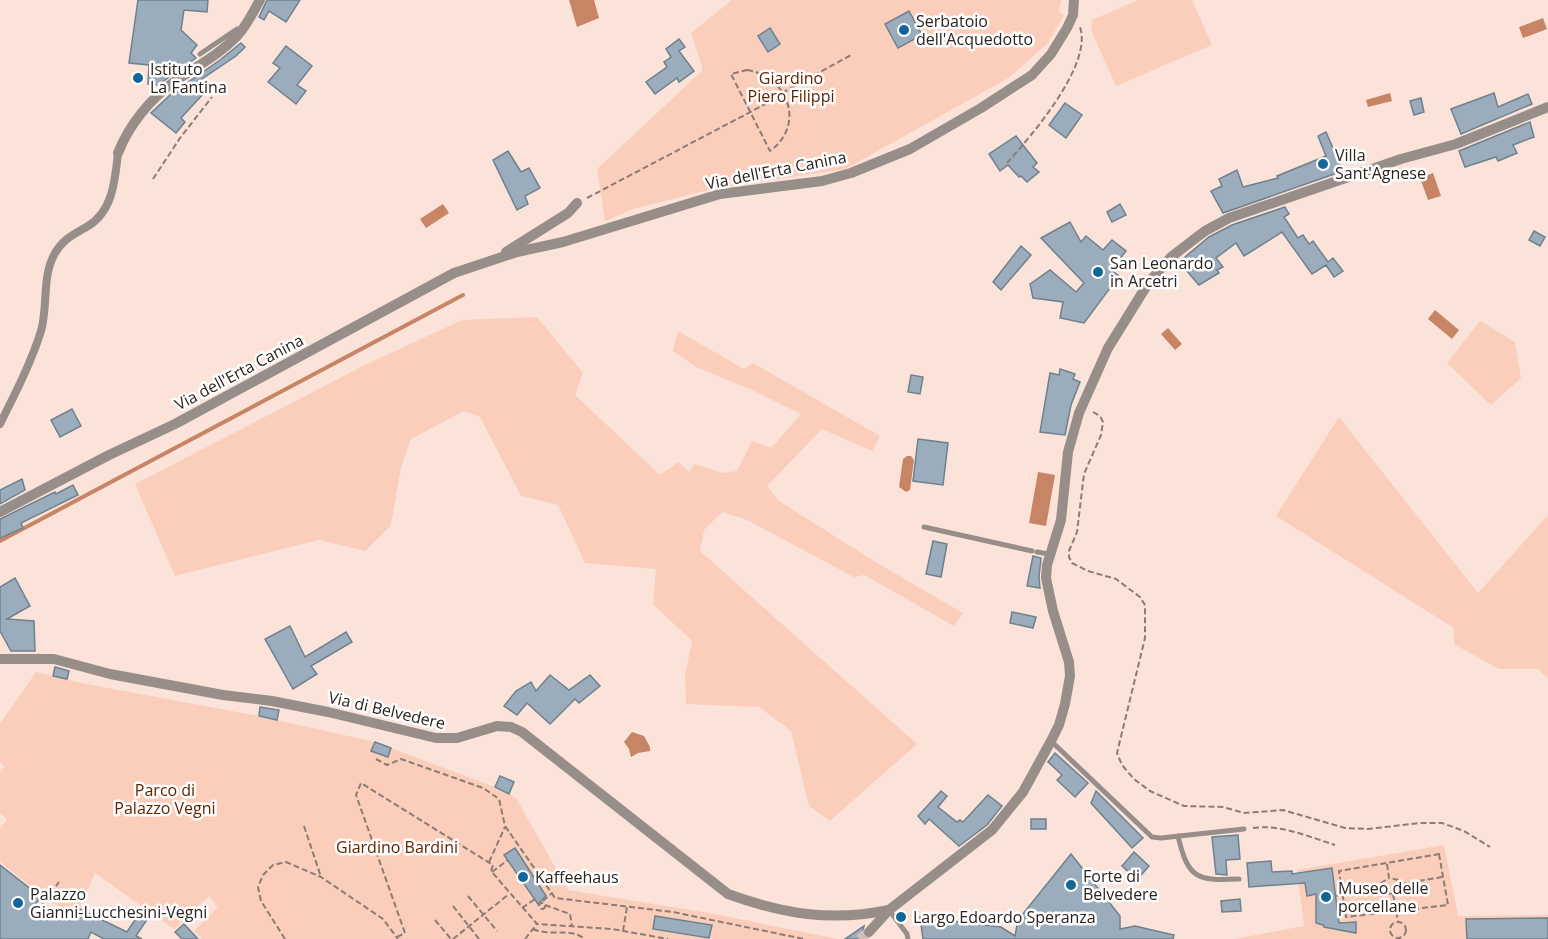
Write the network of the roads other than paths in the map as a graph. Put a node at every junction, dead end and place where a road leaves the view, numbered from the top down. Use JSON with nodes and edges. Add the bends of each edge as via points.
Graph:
{"nodes":[{"id":1,"x":260,"y":0,"type":"edge"},
{"id":2,"x":1074,"y":0,"type":"edge"},
{"id":3,"x":246,"y":23,"type":"junction"},
{"id":4,"x":200,"y":54,"type":"dead end"},
{"id":5,"x":1548,"y":107,"type":"edge"},
{"id":6,"x":118,"y":153,"type":"joint"},
{"id":7,"x":577,"y":204,"type":"road end"},
{"id":8,"x":493,"y":260,"type":"junction"},
{"id":9,"x":0,"y":424,"type":"edge"},
{"id":10,"x":0,"y":512,"type":"edge"},
{"id":11,"x":924,"y":527,"type":"dead end"},
{"id":12,"x":1039,"y":552,"type":"junction"},
{"id":13,"x":0,"y":659,"type":"edge"},
{"id":14,"x":1051,"y":741,"type":"junction"},
{"id":15,"x":1244,"y":829,"type":"road end"},
{"id":16,"x":1178,"y":836,"type":"junction"},
{"id":17,"x":1239,"y":879,"type":"dead end"},
{"id":18,"x":889,"y":910,"type":"junction"},
{"id":19,"x":868,"y":932,"type":"tunnel mouth"},
{"id":20,"x":908,"y":939,"type":"edge"}],
"edges":[{"from":1,"to":3,"type":"street"},
{"from":2,"to":8,"type":"street","name":"Via dell'Erta Canina","via":[[1067,28],[1032,75],[910,149],[851,173],[720,194]]},
{"from":3,"to":4,"type":"lane"},
{"from":3,"to":6,"type":"street","via":[[226,45],[150,103]]},
{"from":5,"to":12,"type":"street","via":[[1456,144],[1229,218],[1171,256],[1149,282],[1108,348],[1081,408],[1068,452],[1061,520]]},
{"from":6,"to":9,"type":"street","via":[[106,209],[99,218],[72,234],[54,255],[41,332]]},
{"from":7,"to":8,"type":"street","name":"Via dell'Erta Canina"},
{"from":8,"to":10,"type":"street","name":"Via dell'Erta Canina","via":[[454,273],[175,424]]},
{"from":11,"to":12,"type":"lane"},
{"from":12,"to":14,"type":"street","via":[[1070,676],[1065,704]]},
{"from":13,"to":18,"type":"street","name":"Via di Belvedere","via":[[54,658],[110,674],[306,708],[436,738],[458,738],[497,726],[511,727],[728,894],[760,906],[811,916],[860,916]]},
{"from":14,"to":16,"type":"lane","via":[[1152,837]]},
{"from":14,"to":18,"type":"street","via":[[1023,792],[992,830]]},
{"from":15,"to":16,"type":"lane"},
{"from":16,"to":17,"type":"lane","via":[[1183,859],[1195,873],[1211,880]]},
{"from":18,"to":19,"type":"street"},
{"from":18,"to":20,"type":"lane"}]}
